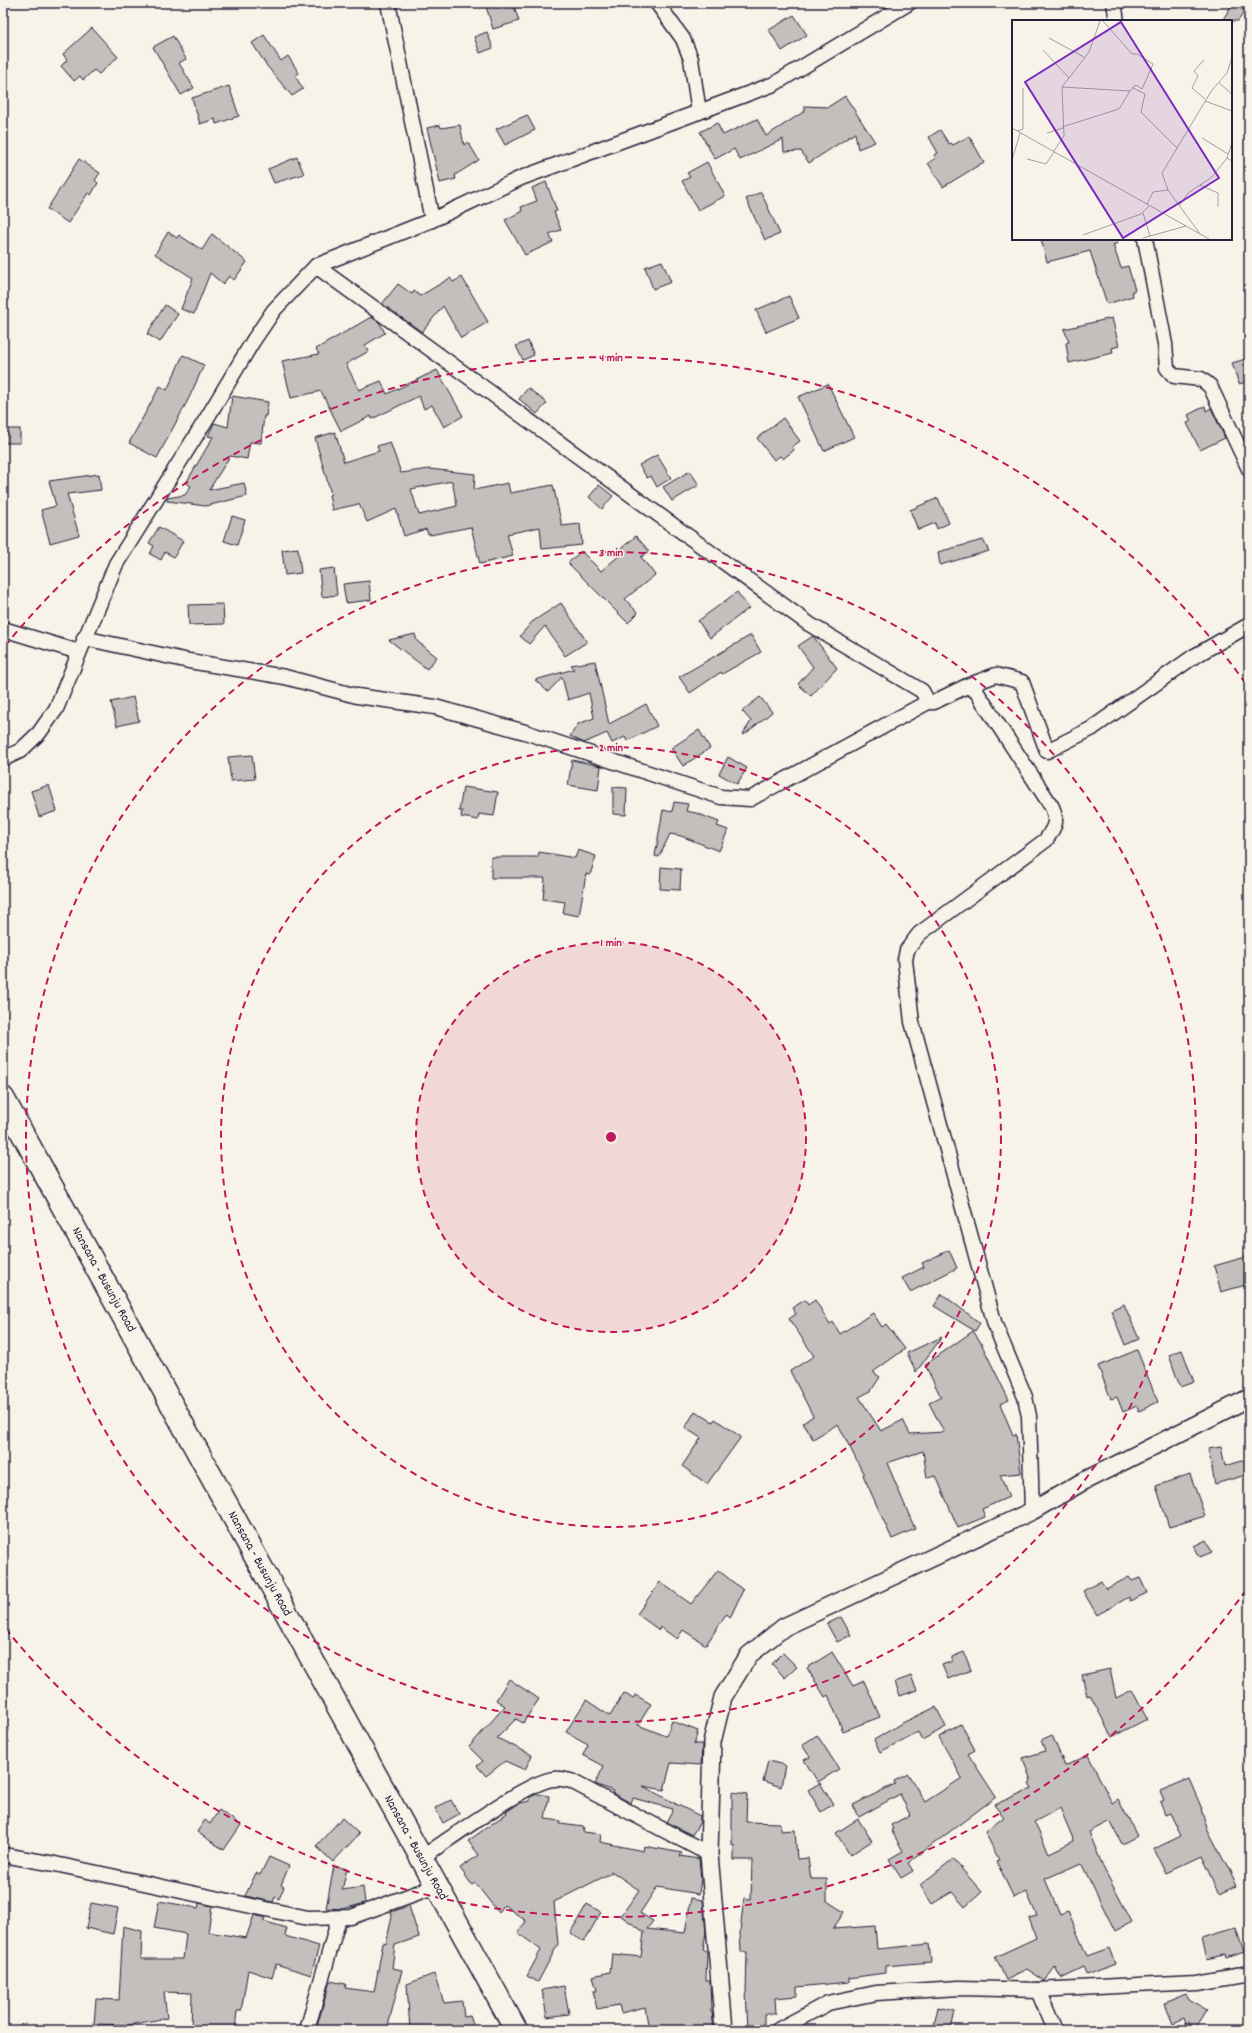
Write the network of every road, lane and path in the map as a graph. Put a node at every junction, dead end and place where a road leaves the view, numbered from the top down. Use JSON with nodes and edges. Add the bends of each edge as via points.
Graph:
{"nodes":[{"id":1,"x":388,"y":3,"type":"edge"},
{"id":2,"x":657,"y":3,"type":"edge"},
{"id":3,"x":909,"y":3,"type":"edge"},
{"id":4,"x":1114,"y":3,"type":"edge"},
{"id":5,"x":1116,"y":20,"type":"edge"},
{"id":6,"x":699,"y":112,"type":"junction"},
{"id":7,"x":432,"y":220,"type":"junction"},
{"id":8,"x":1145,"y":240,"type":"edge"},
{"id":9,"x":316,"y":266,"type":"junction"},
{"id":10,"x":1249,"y":469,"type":"edge"},
{"id":11,"x":1249,"y":625,"type":"edge"},
{"id":12,"x":3,"y":629,"type":"edge"},
{"id":13,"x":84,"y":638,"type":"junction"},
{"id":14,"x":79,"y":652,"type":"junction"},
{"id":15,"x":966,"y":686,"type":"junction"},
{"id":16,"x":928,"y":702,"type":"junction"},
{"id":17,"x":3,"y":759,"type":"edge"},
{"id":18,"x":3,"y":1098,"type":"edge"},
{"id":19,"x":1249,"y":1398,"type":"edge"},
{"id":20,"x":1032,"y":1511,"type":"junction"},
{"id":21,"x":709,"y":1854,"type":"junction"},
{"id":22,"x":3,"y":1855,"type":"edge"},
{"id":23,"x":421,"y":1858,"type":"junction"},
{"id":24,"x":436,"y":1886,"type":"junction"},
{"id":25,"x":339,"y":1918,"type":"junction"},
{"id":26,"x":1249,"y":1973,"type":"edge"},
{"id":27,"x":1038,"y":1990,"type":"junction"},
{"id":28,"x":307,"y":2030,"type":"edge"},
{"id":29,"x":516,"y":2030,"type":"edge"},
{"id":30,"x":724,"y":2030,"type":"edge"},
{"id":31,"x":778,"y":2030,"type":"edge"},
{"id":32,"x":1055,"y":2030,"type":"edge"}],
"edges":[{"from":1,"to":7,"type":"street"},
{"from":2,"to":6,"type":"street","via":[[683,39],[691,60]]},
{"from":3,"to":6,"type":"street","via":[[774,84]]},
{"from":4,"to":5,"type":"street"},
{"from":6,"to":7,"type":"street","via":[[521,178]]},
{"from":7,"to":9,"type":"street"},
{"from":8,"to":10,"type":"street","via":[[1165,344],[1167,368],[1174,376],[1201,379],[1210,386]]},
{"from":9,"to":13,"type":"street","via":[[274,310],[253,340],[116,564]]},
{"from":9,"to":16,"type":"street","via":[[809,624],[915,687],[922,692]]},
{"from":11,"to":15,"type":"street","via":[[1193,657],[1091,728],[1047,751],[1022,682],[996,675]]},
{"from":12,"to":14,"type":"street"},
{"from":13,"to":14,"type":"street"},
{"from":13,"to":16,"type":"street","via":[[189,661],[285,677],[357,696],[435,707],[532,734],[721,797],[750,799]]},
{"from":14,"to":17,"type":"street","via":[[56,709],[39,733],[20,751]]},
{"from":15,"to":16,"type":"street","via":[[934,702]]},
{"from":15,"to":20,"type":"street","via":[[976,691],[1052,807],[1056,819],[1046,840],[919,934],[907,950],[905,960],[912,1022],[995,1324],[1025,1397],[1029,1416]]},
{"from":18,"to":23,"type":"main road","name":"Nansana - Busunju Road"},
{"from":19,"to":20,"type":"street","via":[[1082,1482]]},
{"from":20,"to":21,"type":"street","via":[[784,1627],[749,1656],[723,1697],[712,1742]]},
{"from":21,"to":23,"type":"street","via":[[571,1781],[555,1778],[513,1797]]},
{"from":21,"to":30,"type":"street"},
{"from":22,"to":25,"type":"street","via":[[308,1918]]},
{"from":23,"to":24,"type":"main road","name":"Nansana - Busunju Road"},
{"from":24,"to":25,"type":"street","via":[[351,1917]]},
{"from":24,"to":29,"type":"main road","name":"Nansana - Busunju Road"},
{"from":25,"to":28,"type":"street"},
{"from":26,"to":27,"type":"street","via":[[1197,1982]]},
{"from":27,"to":31,"type":"street","via":[[959,1988],[876,1993],[828,2003]]},
{"from":27,"to":32,"type":"street"}]}
